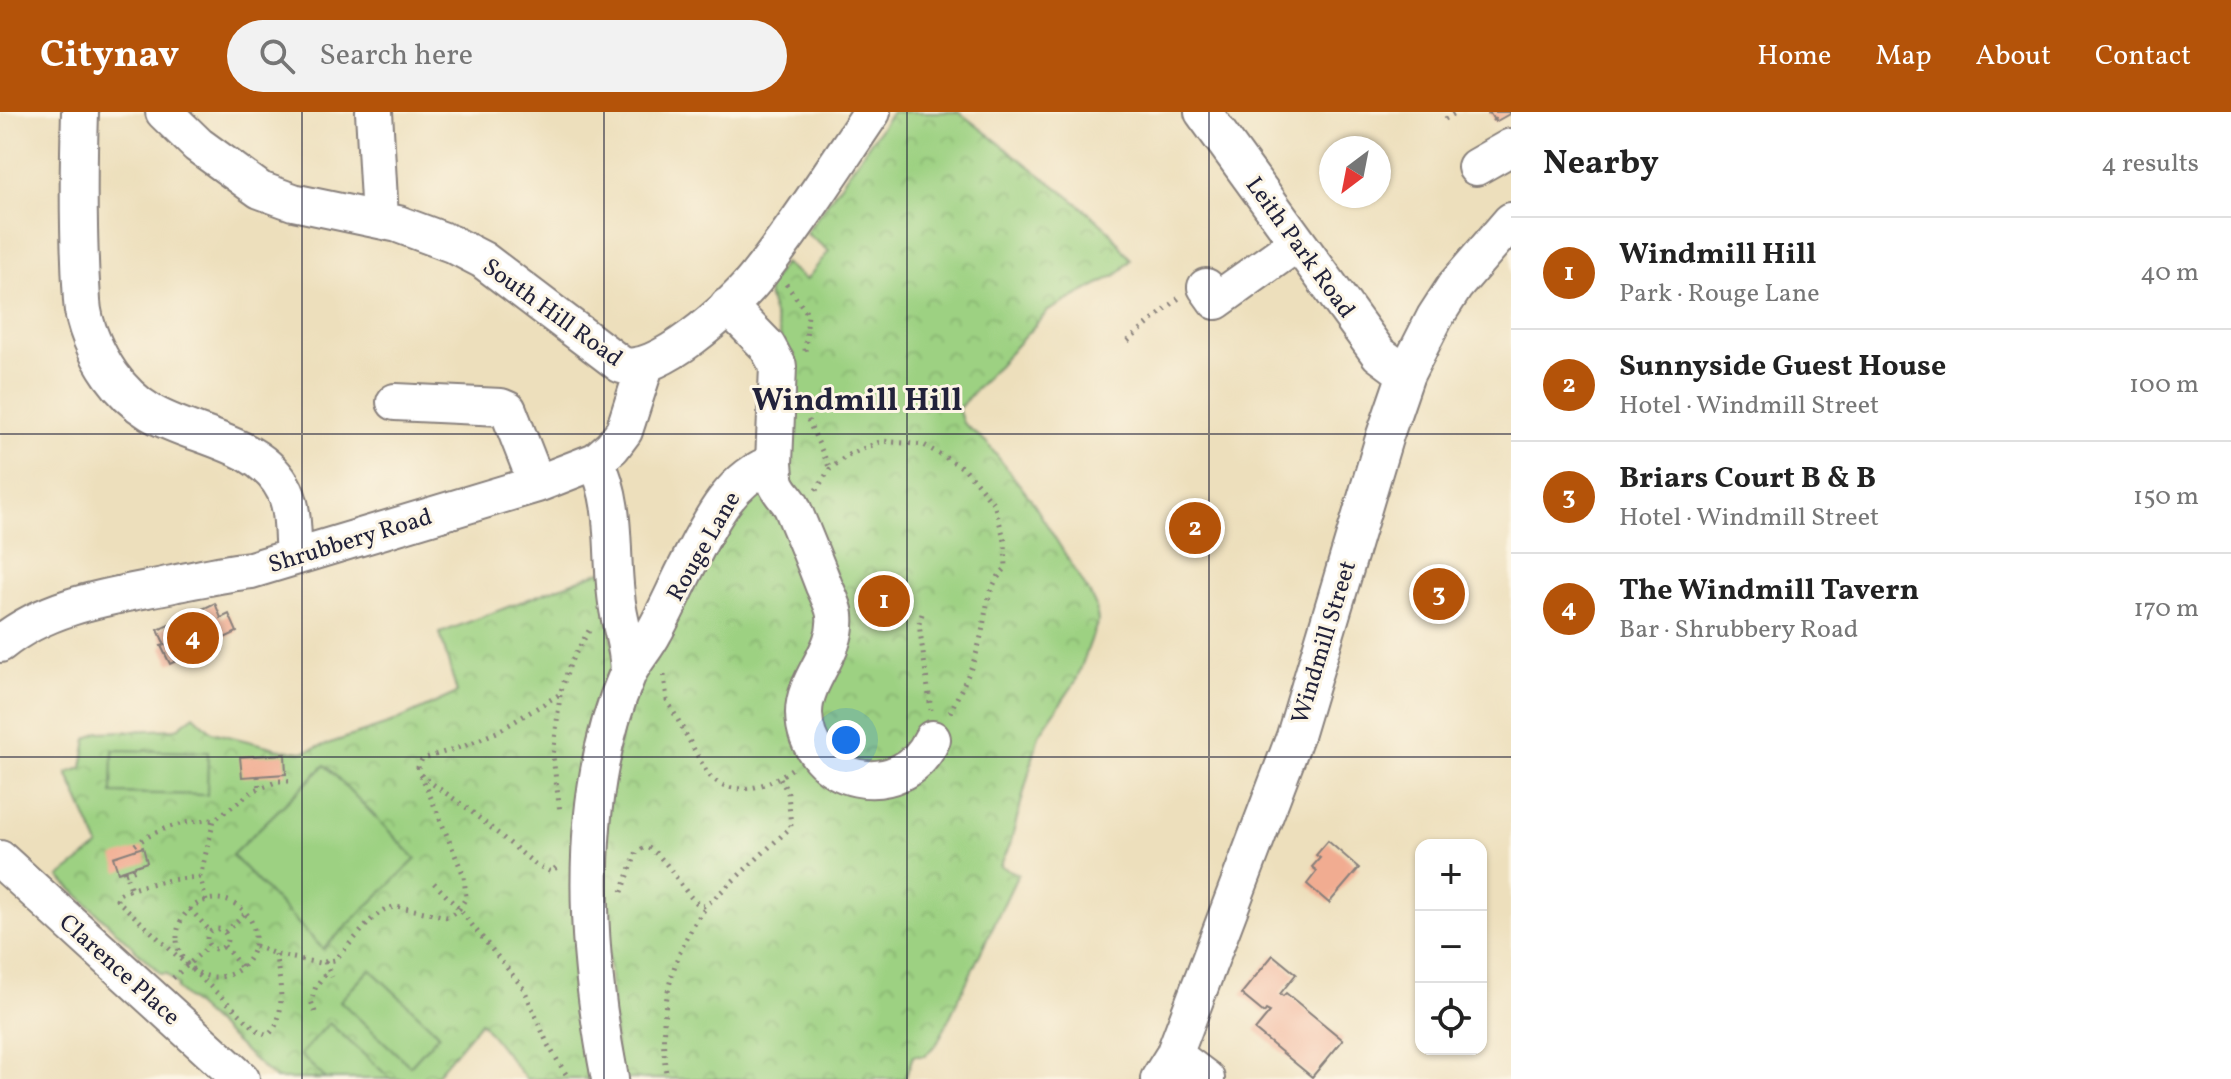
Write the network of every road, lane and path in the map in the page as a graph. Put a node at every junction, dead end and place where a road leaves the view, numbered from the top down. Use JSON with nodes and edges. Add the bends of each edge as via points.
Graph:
{"nodes":[{"id":1,"x":80,"y":112,"type":"edge"},
{"id":2,"x":164,"y":112,"type":"edge"},
{"id":3,"x":374,"y":112,"type":"edge"},
{"id":4,"x":872,"y":112,"type":"edge"},
{"id":5,"x":1203,"y":112,"type":"edge"},
{"id":6,"x":1457,"y":112,"type":"edge"},
{"id":7,"x":1445,"y":119,"type":"dead end"},
{"id":8,"x":1511,"y":147,"type":"edge"},
{"id":9,"x":1476,"y":167,"type":"dead end"},
{"id":10,"x":380,"y":218,"type":"junction"},
{"id":11,"x":1511,"y":221,"type":"edge"},
{"id":12,"x":1297,"y":243,"type":"junction"},
{"id":13,"x":1209,"y":300,"type":"joint"},
{"id":14,"x":728,"y":306,"type":"junction"},
{"id":15,"x":1128,"y":341,"type":"dead end"},
{"id":16,"x":645,"y":366,"type":"junction"},
{"id":17,"x":1406,"y":374,"type":"junction"},
{"id":18,"x":395,"y":402,"type":"dead end"},
{"id":19,"x":596,"y":461,"type":"junction"},
{"id":20,"x":774,"y":463,"type":"junction"},
{"id":21,"x":821,"y":483,"type":"dead end"},
{"id":22,"x":537,"y":484,"type":"junction"},
{"id":23,"x":294,"y":557,"type":"junction"},
{"id":24,"x":617,"y":604,"type":"junction"},
{"id":25,"x":922,"y":614,"type":"dead end"},
{"id":26,"x":0,"y":644,"type":"edge"},
{"id":27,"x":647,"y":670,"type":"junction"},
{"id":28,"x":560,"y":694,"type":"junction"},
{"id":29,"x":932,"y":739,"type":"junction"},
{"id":30,"x":816,"y":750,"type":"junction"},
{"id":31,"x":419,"y":774,"type":"junction"},
{"id":32,"x":258,"y":776,"type":"dead end"},
{"id":33,"x":780,"y":778,"type":"junction"},
{"id":34,"x":290,"y":781,"type":"dead end"},
{"id":35,"x":259,"y":788,"type":"junction"},
{"id":36,"x":561,"y":813,"type":"dead end"},
{"id":37,"x":214,"y":820,"type":"junction"},
{"id":38,"x":135,"y":845,"type":"dead end"},
{"id":39,"x":562,"y":853,"type":"dead end"},
{"id":40,"x":0,"y":859,"type":"edge"},
{"id":41,"x":135,"y":867,"type":"dead end"},
{"id":42,"x":200,"y":877,"type":"junction"},
{"id":43,"x":434,"y":883,"type":"dead end"},
{"id":44,"x":131,"y":889,"type":"junction"},
{"id":45,"x":617,"y":897,"type":"dead end"},
{"id":46,"x":206,"y":901,"type":"junction"},
{"id":47,"x":710,"y":902,"type":"junction"},
{"id":48,"x":190,"y":909,"type":"junction"},
{"id":49,"x":459,"y":909,"type":"junction"},
{"id":50,"x":246,"y":913,"type":"junction"},
{"id":51,"x":210,"y":931,"type":"junction"},
{"id":52,"x":225,"y":932,"type":"junction"},
{"id":53,"x":209,"y":946,"type":"junction"},
{"id":54,"x":224,"y":946,"type":"junction"},
{"id":55,"x":255,"y":946,"type":"junction"},
{"id":56,"x":275,"y":953,"type":"junction"},
{"id":57,"x":325,"y":962,"type":"junction"},
{"id":58,"x":187,"y":966,"type":"junction"},
{"id":59,"x":242,"y":968,"type":"junction"},
{"id":60,"x":328,"y":970,"type":"junction"},
{"id":61,"x":332,"y":977,"type":"dead end"},
{"id":62,"x":315,"y":1012,"type":"dead end"},
{"id":63,"x":1166,"y":1067,"type":"edge"},
{"id":64,"x":241,"y":1079,"type":"edge"},
{"id":65,"x":569,"y":1079,"type":"edge"},
{"id":66,"x":610,"y":1079,"type":"edge"},
{"id":67,"x":667,"y":1079,"type":"edge"},
{"id":68,"x":1206,"y":1079,"type":"edge"}],
"edges":[{"from":1,"to":23,"type":"street","via":[[82,301],[97,352],[131,398],[151,413],[231,446],[275,476],[289,504]]},
{"from":2,"to":10,"type":"street","name":"South Hill Road","via":[[198,145],[260,190],[293,202]]},
{"from":3,"to":10,"type":"street"},
{"from":4,"to":14,"type":"street","via":[[756,278]]},
{"from":5,"to":12,"type":"street","name":"Leith Park Road"},
{"from":6,"to":7,"type":"path"},
{"from":8,"to":9,"type":"street"},
{"from":10,"to":16,"type":"street","name":"South Hill Road","via":[[469,252],[620,364]]},
{"from":11,"to":17,"type":"street","name":"Windmill Street","via":[[1455,286]]},
{"from":12,"to":13,"type":"street"},
{"from":12,"to":17,"type":"street","name":"Leith Park Road","via":[[1379,354]]},
{"from":13,"to":15,"type":"path","via":[[1157,314]]},
{"from":14,"to":16,"type":"street"},
{"from":14,"to":20,"type":"street","via":[[767,346],[778,366]]},
{"from":16,"to":19,"type":"street","name":"Shrubbery Road","via":[[624,431]]},
{"from":17,"to":63,"type":"street","name":"Windmill Street","via":[[1295,736]]},
{"from":18,"to":22,"type":"street","via":[[508,410]]},
{"from":19,"to":22,"type":"street","name":"Shrubbery Road"},
{"from":19,"to":24,"type":"street","name":"Rouge Lane","via":[[613,519]]},
{"from":20,"to":27,"type":"street","name":"Rouge Lane","via":[[753,471],[727,499],[695,550],[653,635]]},
{"from":20,"to":30,"type":"street","via":[[777,487],[790,504],[835,614],[832,639],[806,697],[806,728]]},
{"from":21,"to":29,"type":"path","via":[[848,455],[882,441],[924,445],[965,469],[994,504],[1006,568],[995,578],[979,646],[954,705]]},
{"from":22,"to":23,"type":"street","name":"Shrubbery Road"},
{"from":23,"to":26,"type":"street","name":"Shrubbery Road","via":[[81,604],[31,623]]},
{"from":24,"to":27,"type":"street","name":"Rouge Lane","via":[[628,643]]},
{"from":24,"to":28,"type":"path","via":[[605,605],[583,639]]},
{"from":25,"to":29,"type":"path"},
{"from":27,"to":33,"type":"path","via":[[715,781],[741,790]]},
{"from":27,"to":66,"type":"street","name":"Rouge Lane","via":[[609,728],[594,794],[591,903],[600,1027]]},
{"from":28,"to":31,"type":"path","via":[[497,732],[422,759]]},
{"from":28,"to":36,"type":"path","via":[[553,757]]},
{"from":29,"to":30,"type":"street","via":[[912,767],[876,781],[838,770]]},
{"from":30,"to":33,"type":"path"},
{"from":31,"to":39,"type":"path","via":[[545,871],[558,865]]},
{"from":31,"to":49,"type":"path","via":[[464,876],[466,898]]},
{"from":32,"to":35,"type":"path"},
{"from":33,"to":47,"type":"path","via":[[788,793],[791,827]]},
{"from":34,"to":35,"type":"path"},
{"from":35,"to":37,"type":"path"},
{"from":37,"to":38,"type":"path","via":[[163,828]]},
{"from":37,"to":42,"type":"path"},
{"from":40,"to":64,"type":"street","name":"Clarence Place"},
{"from":41,"to":44,"type":"path","via":[[125,871]]},
{"from":42,"to":44,"type":"path"},
{"from":42,"to":46,"type":"path"},
{"from":43,"to":49,"type":"path"},
{"from":44,"to":58,"type":"path","via":[[117,900]]},
{"from":45,"to":47,"type":"path","via":[[637,851],[646,847],[667,864],[695,904]]},
{"from":46,"to":48,"type":"path"},
{"from":46,"to":50,"type":"path","via":[[229,901]]},
{"from":47,"to":67,"type":"path","via":[[689,933],[664,1002]]},
{"from":48,"to":51,"type":"path"},
{"from":48,"to":58,"type":"path","via":[[177,936]]},
{"from":49,"to":57,"type":"path","via":[[447,917],[396,906],[384,910],[335,960]]},
{"from":49,"to":65,"type":"path","via":[[524,989]]},
{"from":50,"to":52,"type":"path"},
{"from":50,"to":55,"type":"path"},
{"from":51,"to":52,"type":"path"},
{"from":51,"to":53,"type":"path"},
{"from":52,"to":54,"type":"path"},
{"from":53,"to":54,"type":"path"},
{"from":53,"to":58,"type":"path"},
{"from":54,"to":59,"type":"path"},
{"from":55,"to":56,"type":"path"},
{"from":55,"to":59,"type":"path"},
{"from":56,"to":57,"type":"path"},
{"from":56,"to":58,"type":"path","via":[[280,1019],[268,1035]]},
{"from":57,"to":60,"type":"path"},
{"from":58,"to":59,"type":"path","via":[[220,978]]},
{"from":60,"to":61,"type":"path"},
{"from":60,"to":62,"type":"path","via":[[311,1001]]},
{"from":63,"to":68,"type":"street"}]}
